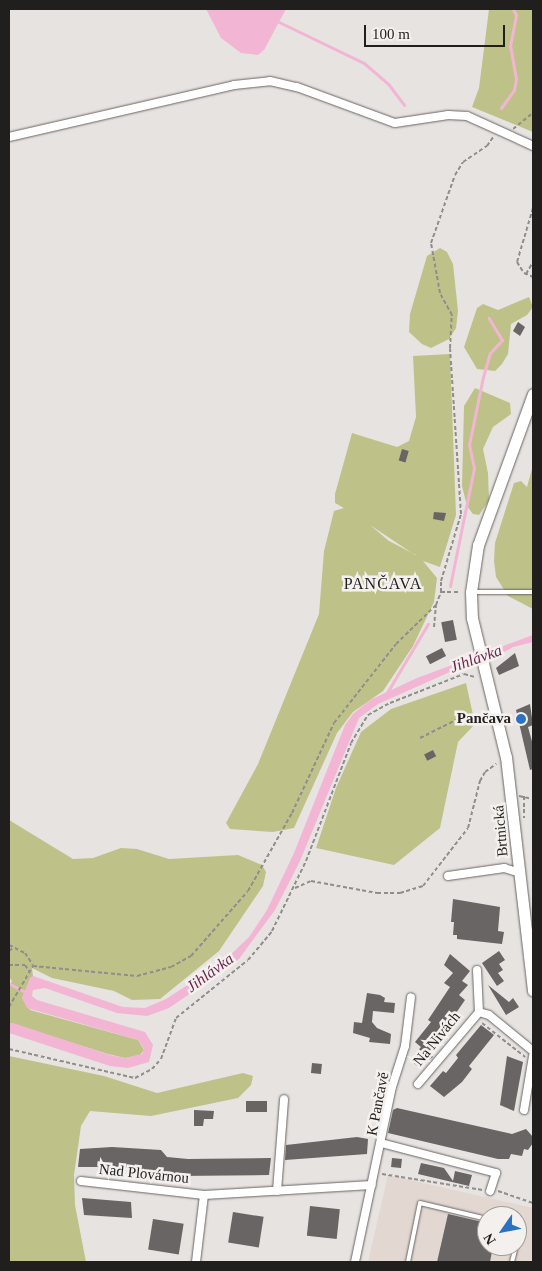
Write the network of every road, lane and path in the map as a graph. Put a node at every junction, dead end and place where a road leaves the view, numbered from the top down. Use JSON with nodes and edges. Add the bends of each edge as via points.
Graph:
{"nodes":[{"id":1,"x":533,"y":114,"type":"edge"},
{"id":2,"x":497,"y":129,"type":"junction"},
{"id":3,"x":507,"y":134,"type":"junction"},
{"id":4,"x":9,"y":137,"type":"edge"},
{"id":5,"x":533,"y":146,"type":"edge"},
{"id":6,"x":533,"y":208,"type":"edge"},
{"id":7,"x":533,"y":262,"type":"edge"},
{"id":8,"x":526,"y":274,"type":"junction"},
{"id":9,"x":533,"y":277,"type":"edge"},
{"id":10,"x":533,"y":394,"type":"edge"},
{"id":11,"x":441,"y":592,"type":"junction"},
{"id":12,"x":471,"y":592,"type":"junction"},
{"id":13,"x":533,"y":592,"type":"edge"},
{"id":14,"x":436,"y":605,"type":"junction"},
{"id":15,"x":434,"y":627,"type":"dead end"},
{"id":16,"x":478,"y":682,"type":"dead end"},
{"id":17,"x":497,"y":716,"type":"junction"},
{"id":18,"x":420,"y":738,"type":"dead end"},
{"id":19,"x":506,"y":757,"type":"junction"},
{"id":20,"x":512,"y":795,"type":"junction"},
{"id":21,"x":533,"y":799,"type":"edge"},
{"id":22,"x":520,"y":873,"type":"junction"},
{"id":23,"x":448,"y":876,"type":"dead end"},
{"id":24,"x":295,"y":888,"type":"junction"},
{"id":25,"x":9,"y":945,"type":"edge"},
{"id":26,"x":14,"y":947,"type":"junction"},
{"id":27,"x":9,"y":951,"type":"edge"},
{"id":28,"x":9,"y":965,"type":"edge"},
{"id":29,"x":33,"y":966,"type":"junction"},
{"id":30,"x":477,"y":970,"type":"dead end"},
{"id":31,"x":29,"y":972,"type":"junction"},
{"id":32,"x":533,"y":990,"type":"edge"},
{"id":33,"x":412,"y":997,"type":"dead end"},
{"id":34,"x":9,"y":1007,"type":"edge"},
{"id":35,"x":477,"y":1014,"type":"junction"},
{"id":36,"x":9,"y":1049,"type":"edge"},
{"id":37,"x":533,"y":1050,"type":"edge"},
{"id":38,"x":533,"y":1060,"type":"edge"},
{"id":39,"x":418,"y":1084,"type":"dead end"},
{"id":40,"x":284,"y":1099,"type":"dead end"},
{"id":41,"x":524,"y":1110,"type":"dead end"},
{"id":42,"x":381,"y":1144,"type":"junction"},
{"id":43,"x":374,"y":1176,"type":"junction"},
{"id":44,"x":81,"y":1181,"type":"dead end"},
{"id":45,"x":372,"y":1185,"type":"junction"},
{"id":46,"x":277,"y":1191,"type":"junction"},
{"id":47,"x":490,"y":1191,"type":"junction"},
{"id":48,"x":204,"y":1195,"type":"junction"},
{"id":49,"x":533,"y":1203,"type":"edge"},
{"id":50,"x":477,"y":1217,"type":"edge"},
{"id":51,"x":196,"y":1262,"type":"edge"},
{"id":52,"x":355,"y":1262,"type":"edge"},
{"id":53,"x":408,"y":1262,"type":"edge"}],
"edges":[{"from":1,"to":3,"type":"path"},
{"from":2,"to":3,"type":"street"},
{"from":2,"to":4,"type":"street","via":[[455,115],[395,124],[297,87],[270,81],[234,84]]},
{"from":2,"to":11,"type":"path","via":[[487,146],[463,162],[454,175],[431,243],[440,293],[452,315],[450,348],[461,514],[441,581]]},
{"from":3,"to":5,"type":"street"},
{"from":6,"to":8,"type":"path","via":[[517,255],[518,267]]},
{"from":7,"to":8,"type":"path"},
{"from":8,"to":9,"type":"path"},
{"from":10,"to":12,"type":"main road","name":"Brtnická","via":[[478,545]]},
{"from":11,"to":12,"type":"path"},
{"from":11,"to":14,"type":"path"},
{"from":12,"to":13,"type":"lane"},
{"from":12,"to":17,"type":"main road","name":"Brtnická","via":[[479,645]]},
{"from":14,"to":15,"type":"path"},
{"from":14,"to":29,"type":"path","via":[[396,644],[334,723],[292,813],[248,890],[191,956],[171,967],[137,976]]},
{"from":16,"to":24,"type":"path","via":[[474,674],[464,674],[368,715],[358,728],[338,772]]},
{"from":17,"to":18,"type":"path","via":[[458,719]]},
{"from":17,"to":19,"type":"main road","name":"Brtnická"},
{"from":19,"to":20,"type":"main road","name":"Brtnická"},
{"from":19,"to":24,"type":"path","via":[[484,772],[468,828],[423,886],[400,893],[377,892],[311,881]]},
{"from":20,"to":21,"type":"path"},
{"from":20,"to":22,"type":"main road","name":"Brtnická"},
{"from":22,"to":23,"type":"street","via":[[504,868]]},
{"from":22,"to":32,"type":"main road","name":"Brtnická"},
{"from":24,"to":36,"type":"path","via":[[248,960],[176,1018],[161,1059],[152,1069],[135,1078]]},
{"from":25,"to":26,"type":"path"},
{"from":26,"to":27,"type":"path"},
{"from":26,"to":29,"type":"path","via":[[25,953]]},
{"from":28,"to":31,"type":"path","via":[[25,965]]},
{"from":29,"to":31,"type":"path"},
{"from":30,"to":35,"type":"street","name":"Na Nivách"},
{"from":31,"to":34,"type":"path"},
{"from":33,"to":42,"type":"street","name":"K Pančavě","via":[[405,1046],[392,1087]]},
{"from":35,"to":37,"type":"street","name":"Na Nivách","via":[[489,1015]]},
{"from":35,"to":38,"type":"path"},
{"from":35,"to":39,"type":"street","name":"Na Nivách"},
{"from":38,"to":41,"type":"street"},
{"from":40,"to":46,"type":"street"},
{"from":42,"to":43,"type":"street"},
{"from":42,"to":47,"type":"street","name":"K Pančavě","via":[[496,1173]]},
{"from":43,"to":45,"type":"street"},
{"from":43,"to":47,"type":"path","via":[[389,1173]]},
{"from":44,"to":48,"type":"street","name":"Nad Plovárnou"},
{"from":45,"to":46,"type":"street","name":"Nad Plovárnou"},
{"from":45,"to":52,"type":"street"},
{"from":46,"to":48,"type":"street","name":"Nad Plovárnou"},
{"from":47,"to":49,"type":"path"},
{"from":48,"to":51,"type":"street","name":"Nad Plovárnou"},
{"from":50,"to":53,"type":"lane","via":[[420,1203]]}]}
